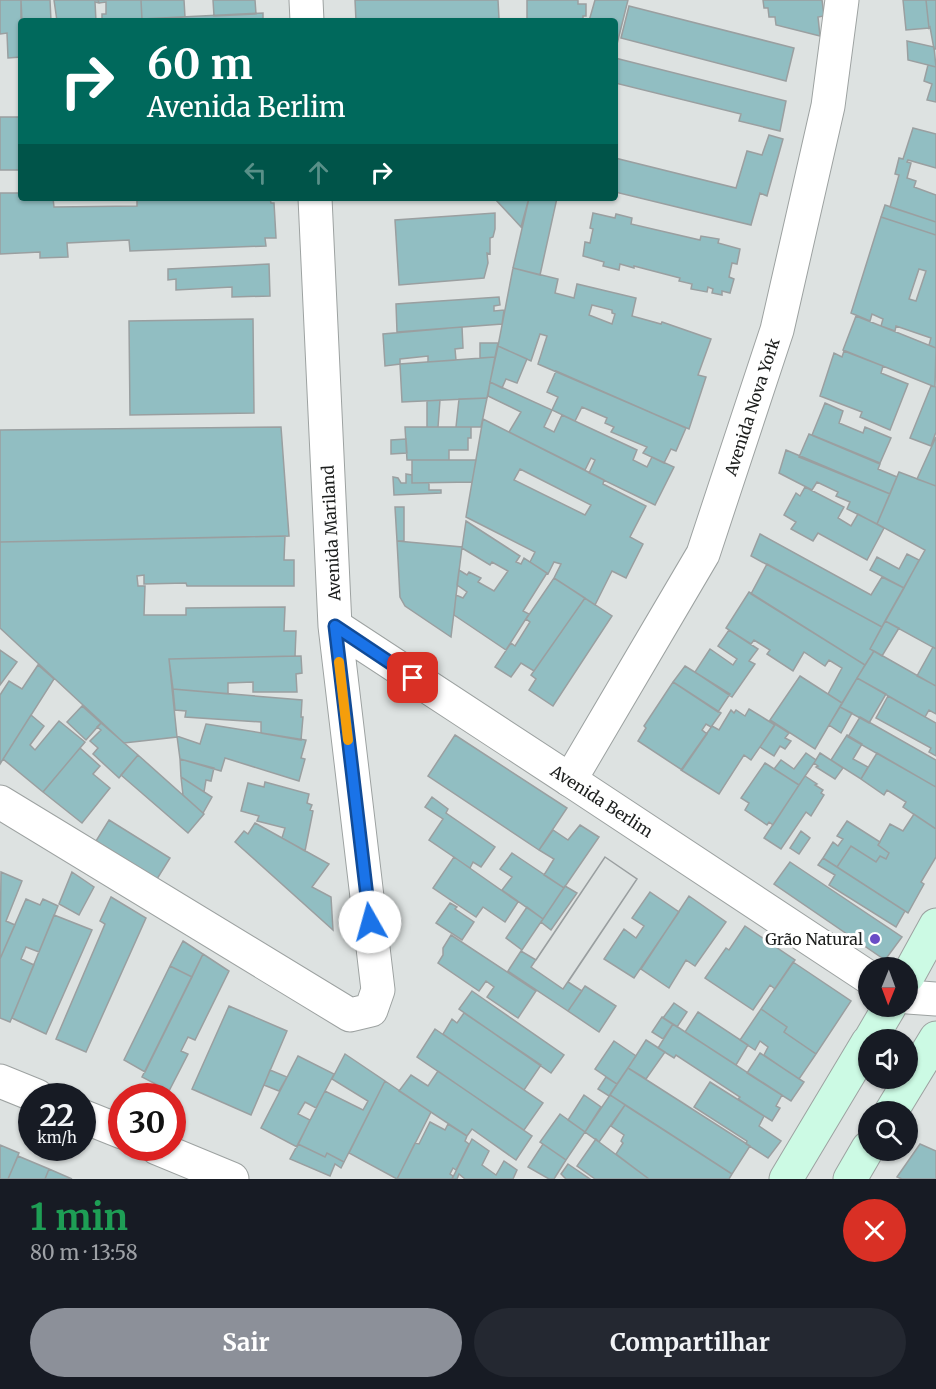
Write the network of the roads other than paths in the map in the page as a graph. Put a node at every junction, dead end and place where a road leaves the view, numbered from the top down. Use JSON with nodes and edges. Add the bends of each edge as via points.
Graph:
{"nodes":[{"id":1,"x":306,"y":0,"type":"edge"},
{"id":2,"x":842,"y":0,"type":"edge"},
{"id":3,"x":306,"y":18,"type":"edge"},
{"id":4,"x":315,"y":201,"type":"edge"},
{"id":5,"x":335,"y":626,"type":"junction"},
{"id":6,"x":570,"y":780,"type":"junction"},
{"id":7,"x":0,"y":802,"type":"edge"},
{"id":8,"x":936,"y":925,"type":"edge"},
{"id":9,"x":918,"y":958,"type":"edge"},
{"id":10,"x":858,"y":970,"type":"edge"},
{"id":11,"x":918,"y":998,"type":"edge"},
{"id":12,"x":936,"y":999,"type":"edge"},
{"id":13,"x":936,"y":1038,"type":"edge"},
{"id":14,"x":858,"y":1059,"type":"edge"},
{"id":15,"x":0,"y":1081,"type":"edge"},
{"id":16,"x":18,"y":1088,"type":"edge"},
{"id":17,"x":898,"y":1101,"type":"edge"},
{"id":18,"x":186,"y":1160,"type":"edge"},
{"id":19,"x":860,"y":1161,"type":"edge"},
{"id":20,"x":232,"y":1179,"type":"edge"},
{"id":21,"x":786,"y":1179,"type":"edge"},
{"id":22,"x":850,"y":1179,"type":"edge"}],
"edges":[{"from":1,"to":3,"type":"street"},
{"from":2,"to":6,"type":"street","name":"Avenida Nova York","via":[[828,106],[777,330],[703,554]]},
{"from":4,"to":5,"type":"street","name":"Avenida Mariland"},
{"from":5,"to":6,"type":"street","name":"Avenida Berlim"},
{"from":5,"to":7,"type":"street","name":"Avenida Mariland","via":[[378,990],[371,1010],[350,1015]]},
{"from":6,"to":10,"type":"street","name":"Avenida Berlim"},
{"from":8,"to":9,"type":"main road"},
{"from":11,"to":12,"type":"street"},
{"from":13,"to":17,"type":"main road"},
{"from":14,"to":21,"type":"main road"},
{"from":15,"to":16,"type":"street"},
{"from":18,"to":20,"type":"street"},
{"from":19,"to":22,"type":"main road"}]}
